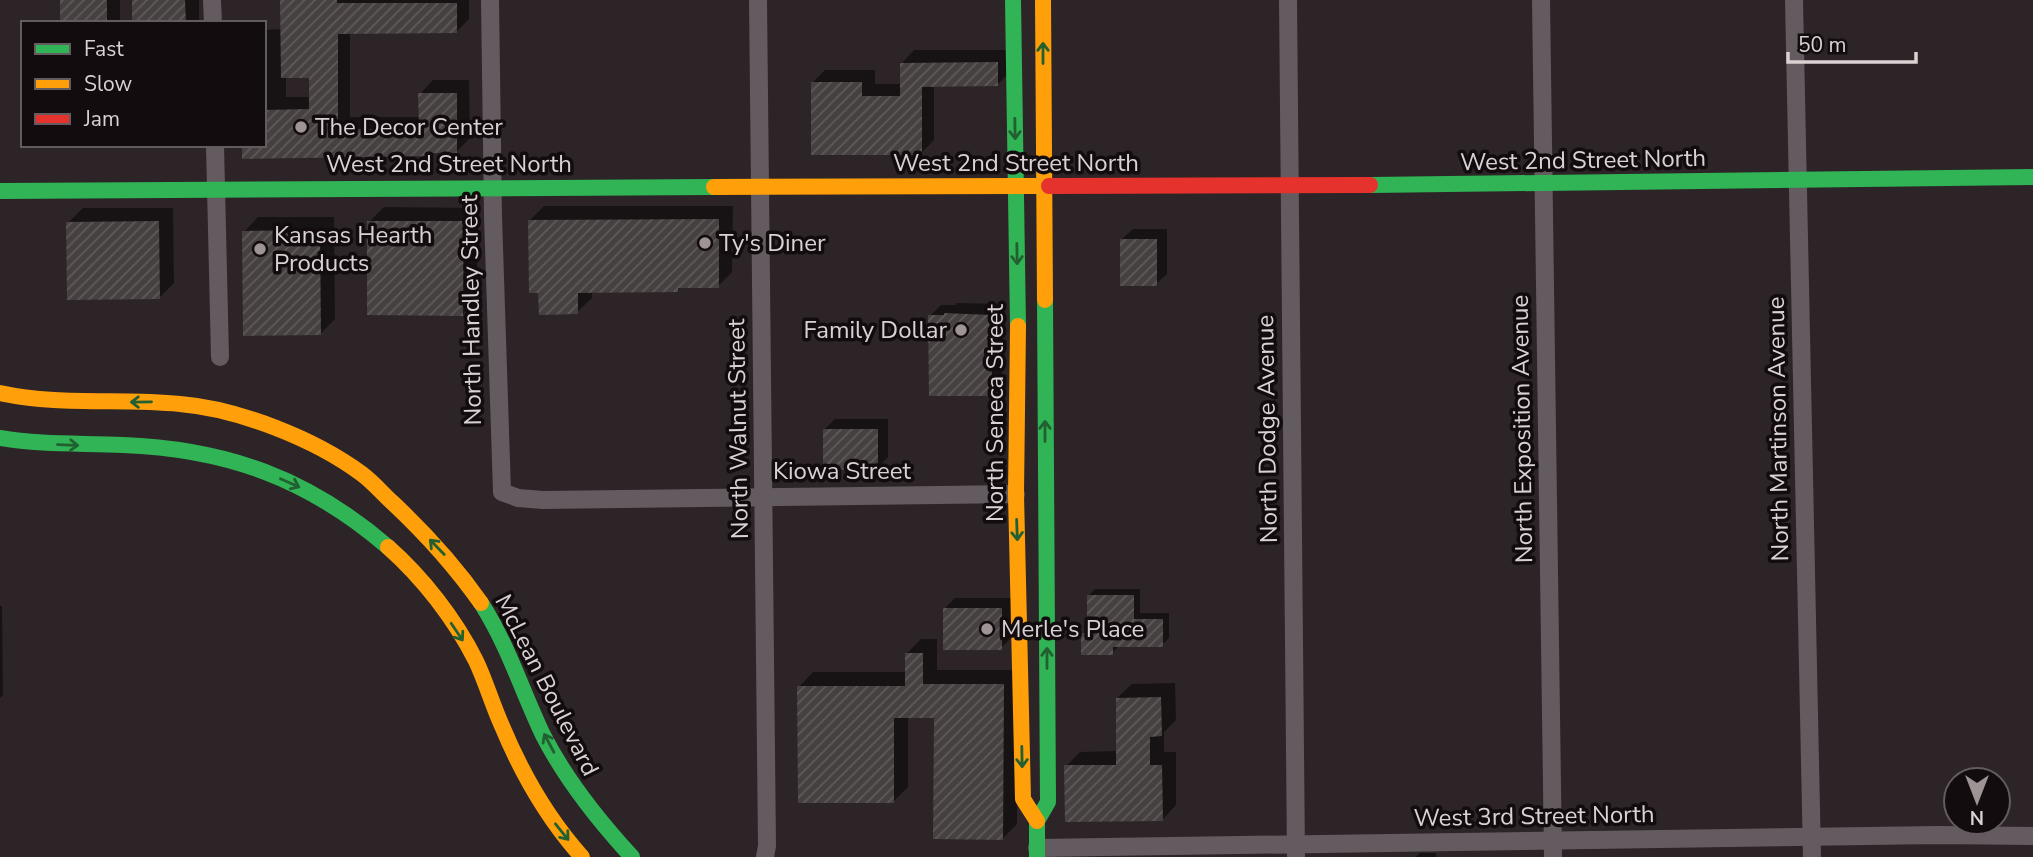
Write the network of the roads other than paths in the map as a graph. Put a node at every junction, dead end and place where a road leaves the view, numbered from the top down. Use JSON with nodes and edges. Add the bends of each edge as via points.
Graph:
{"nodes":[{"id":1,"x":212,"y":0,"type":"edge"},
{"id":2,"x":490,"y":0,"type":"edge"},
{"id":3,"x":758,"y":0,"type":"edge"},
{"id":4,"x":1013,"y":0,"type":"edge"},
{"id":5,"x":1043,"y":0,"type":"edge"},
{"id":6,"x":1288,"y":0,"type":"edge"},
{"id":7,"x":1541,"y":0,"type":"edge"},
{"id":8,"x":1794,"y":0,"type":"edge"},
{"id":9,"x":213,"y":21,"type":"edge"},
{"id":10,"x":215,"y":147,"type":"edge"},
{"id":11,"x":2033,"y":177,"type":"edge"},
{"id":12,"x":1797,"y":180,"type":"junction"},
{"id":13,"x":1543,"y":183,"type":"junction"},
{"id":14,"x":1016,"y":185,"type":"junction"},
{"id":15,"x":1289,"y":185,"type":"junction"},
{"id":16,"x":759,"y":186,"type":"junction"},
{"id":17,"x":1044,"y":186,"type":"junction"},
{"id":18,"x":493,"y":187,"type":"junction"},
{"id":19,"x":216,"y":188,"type":"junction"},
{"id":20,"x":0,"y":191,"type":"edge"},
{"id":21,"x":220,"y":357,"type":"dead end"},
{"id":22,"x":0,"y":393,"type":"edge"},
{"id":23,"x":0,"y":438,"type":"edge"},
{"id":24,"x":502,"y":492,"type":"joint"},
{"id":25,"x":1016,"y":494,"type":"junction"},
{"id":26,"x":763,"y":496,"type":"junction"},
{"id":27,"x":1037,"y":821,"type":"junction"},
{"id":28,"x":2033,"y":836,"type":"edge"},
{"id":29,"x":1812,"y":837,"type":"junction"},
{"id":30,"x":1553,"y":849,"type":"edge"},
{"id":31,"x":1296,"y":851,"type":"edge"},
{"id":32,"x":1037,"y":852,"type":"edge"},
{"id":33,"x":582,"y":857,"type":"edge"},
{"id":34,"x":632,"y":857,"type":"edge"},
{"id":35,"x":765,"y":857,"type":"edge"},
{"id":36,"x":1812,"y":857,"type":"edge"}],
"edges":[{"from":1,"to":9,"type":"street"},
{"from":2,"to":18,"type":"street","name":"North Handley Street"},
{"from":3,"to":16,"type":"street","name":"North Walnut Street"},
{"from":4,"to":14,"type":"main road","name":"North Seneca Street","one_way":true},
{"from":17,"to":5,"type":"main road","name":"North Seneca Street","one_way":true},
{"from":6,"to":15,"type":"street","name":"North Dodge Avenue"},
{"from":7,"to":13,"type":"street","name":"North Exposition Avenue"},
{"from":8,"to":12,"type":"street","name":"North Martinson Avenue"},
{"from":10,"to":19,"type":"street"},
{"from":11,"to":12,"type":"main road","name":"West 2nd Street North"},
{"from":12,"to":13,"type":"main road","name":"West 2nd Street North"},
{"from":12,"to":29,"type":"street","name":"North Martinson Avenue"},
{"from":13,"to":15,"type":"main road","name":"West 2nd Street North"},
{"from":13,"to":30,"type":"street","name":"North Exposition Avenue"},
{"from":14,"to":16,"type":"main road","name":"West 2nd Street North"},
{"from":14,"to":17,"type":"main road","name":"West 2nd Street North"},
{"from":14,"to":25,"type":"main road","name":"North Seneca Street","one_way":true},
{"from":15,"to":17,"type":"main road","name":"West 2nd Street North"},
{"from":15,"to":31,"type":"street","name":"North Dodge Avenue"},
{"from":16,"to":18,"type":"main road","name":"West 2nd Street North"},
{"from":16,"to":26,"type":"street","name":"North Walnut Street"},
{"from":27,"to":17,"type":"main road","name":"North Seneca Street","one_way":true,"via":[[1048,802]]},
{"from":18,"to":19,"type":"main road","name":"West 2nd Street North"},
{"from":18,"to":24,"type":"street","name":"North Handley Street"},
{"from":19,"to":20,"type":"main road","name":"West 2nd Street North"},
{"from":19,"to":21,"type":"street"},
{"from":34,"to":22,"type":"main road","name":"McLean Boulevard","one_way":true,"via":[[573,787],[544,736],[506,644],[459,573],[358,471],[302,442],[209,408],[154,402],[48,401]]},
{"from":23,"to":33,"type":"main road","one_way":true,"via":[[207,454],[313,493],[369,531],[417,576],[473,656],[531,790]]},
{"from":24,"to":26,"type":"street","name":"Kiowa Street","via":[[542,500]]},
{"from":25,"to":26,"type":"street","name":"Kiowa Street"},
{"from":25,"to":27,"type":"main road","name":"North Seneca Street","one_way":true,"via":[[1023,799]]},
{"from":26,"to":35,"type":"street","name":"North Walnut Street"},
{"from":27,"to":32,"type":"main road","name":"North Seneca Street"},
{"from":28,"to":29,"type":"street","name":"West 3rd Street North"},
{"from":29,"to":30,"type":"street","name":"West 3rd Street North"},
{"from":29,"to":36,"type":"street","name":"North Martinson Avenue"},
{"from":30,"to":31,"type":"street","name":"West 3rd Street North"},
{"from":31,"to":32,"type":"street","name":"West 3rd Street North"}]}
